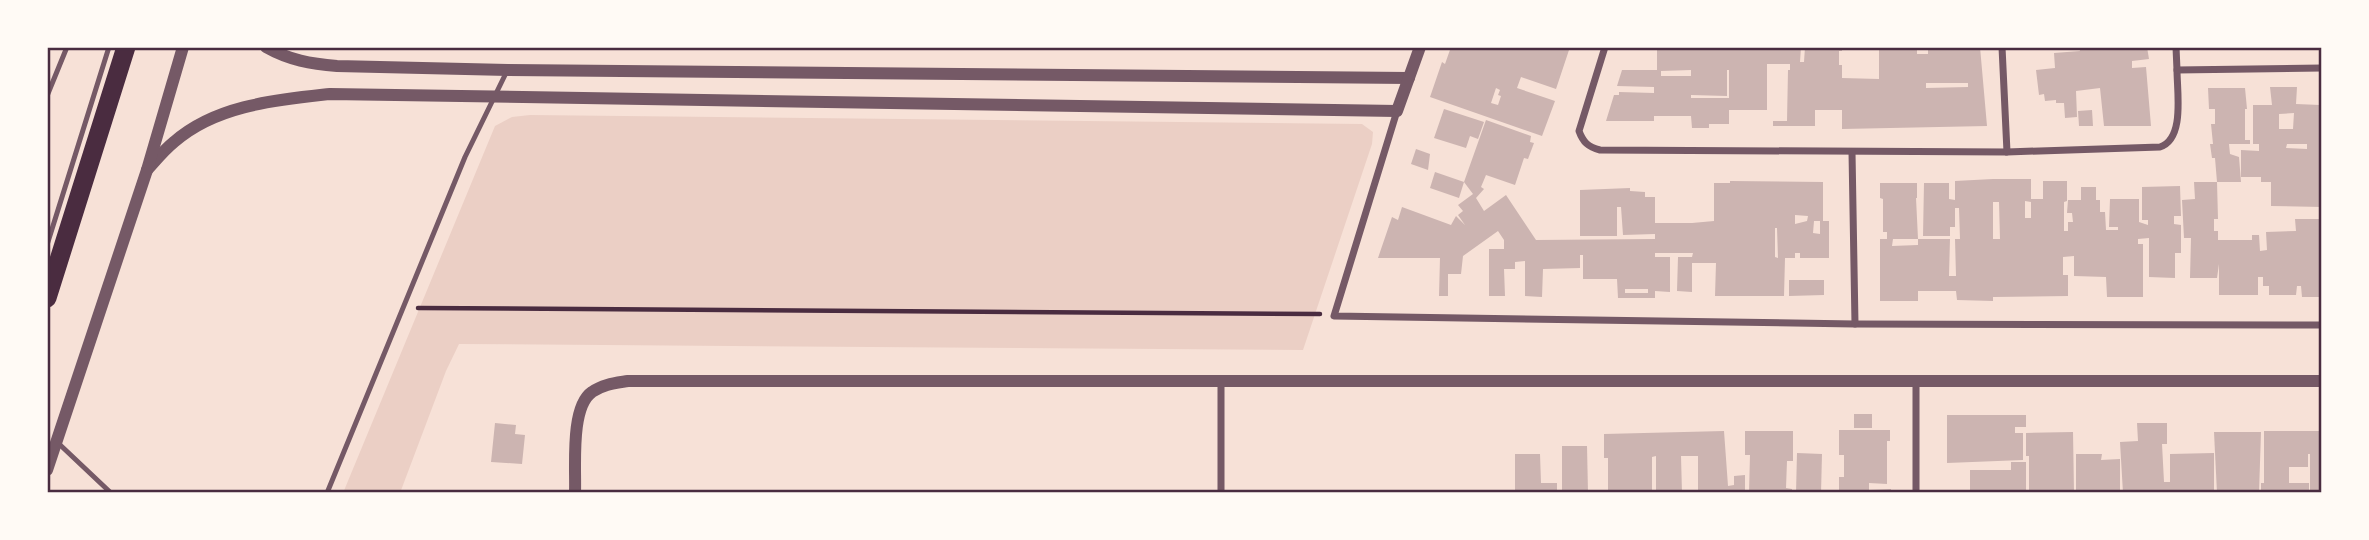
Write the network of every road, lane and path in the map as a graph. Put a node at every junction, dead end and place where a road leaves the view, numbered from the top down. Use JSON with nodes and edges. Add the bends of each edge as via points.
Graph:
{"nodes":[{"id":1,"x":67,"y":47,"type":"edge"},
{"id":2,"x":109,"y":47,"type":"edge"},
{"id":3,"x":126,"y":47,"type":"edge"},
{"id":4,"x":183,"y":47,"type":"edge"},
{"id":5,"x":266,"y":47,"type":"edge"},
{"id":6,"x":1420,"y":47,"type":"edge"},
{"id":7,"x":1605,"y":47,"type":"edge"},
{"id":8,"x":2001,"y":47,"type":"edge"},
{"id":9,"x":2176,"y":47,"type":"edge"},
{"id":10,"x":2322,"y":68,"type":"edge"},
{"id":11,"x":508,"y":70,"type":"junction"},
{"id":12,"x":2177,"y":70,"type":"junction"},
{"id":13,"x":1409,"y":78,"type":"junction"},
{"id":14,"x":47,"y":96,"type":"edge"},
{"id":15,"x":494,"y":98,"type":"junction"},
{"id":16,"x":1397,"y":111,"type":"junction"},
{"id":17,"x":1853,"y":152,"type":"junction"},
{"id":18,"x":2007,"y":152,"type":"junction"},
{"id":19,"x":147,"y":170,"type":"junction"},
{"id":20,"x":47,"y":245,"type":"edge"},
{"id":21,"x":47,"y":298,"type":"edge"},
{"id":22,"x":403,"y":308,"type":"junction"},
{"id":23,"x":1334,"y":316,"type":"junction"},
{"id":24,"x":1855,"y":324,"type":"junction"},
{"id":25,"x":2322,"y":325,"type":"edge"},
{"id":26,"x":1916,"y":380,"type":"junction"},
{"id":27,"x":1221,"y":381,"type":"junction"},
{"id":28,"x":2322,"y":381,"type":"edge"},
{"id":29,"x":57,"y":442,"type":"junction"},
{"id":30,"x":47,"y":470,"type":"edge"},
{"id":31,"x":111,"y":493,"type":"edge"},
{"id":32,"x":327,"y":493,"type":"edge"},
{"id":33,"x":575,"y":493,"type":"edge"},
{"id":34,"x":1222,"y":493,"type":"edge"},
{"id":35,"x":1916,"y":493,"type":"edge"}],
"edges":[{"from":1,"to":14,"type":"lane"},
{"from":2,"to":20,"type":"lane"},
{"from":3,"to":21,"type":"highway"},
{"from":4,"to":19,"type":"street"},
{"from":5,"to":11,"type":"street","via":[[310,64]]},
{"from":6,"to":13,"type":"street"},
{"from":7,"to":17,"type":"street","via":[[1579,131],[1591,148]]},
{"from":8,"to":18,"type":"street"},
{"from":9,"to":12,"type":"street"},
{"from":10,"to":12,"type":"street"},
{"from":11,"to":13,"type":"street"},
{"from":11,"to":15,"type":"lane"},
{"from":12,"to":18,"type":"street","via":[[2177,131],[2167,145]]},
{"from":13,"to":16,"type":"street"},
{"from":15,"to":16,"type":"street"},
{"from":15,"to":19,"type":"street","via":[[330,94],[284,99],[208,120],[174,141]]},
{"from":15,"to":22,"type":"lane"},
{"from":16,"to":23,"type":"street"},
{"from":17,"to":18,"type":"street"},
{"from":17,"to":24,"type":"street"},
{"from":19,"to":29,"type":"street"},
{"from":22,"to":23,"type":"path"},
{"from":22,"to":32,"type":"lane"},
{"from":23,"to":24,"type":"street"},
{"from":24,"to":25,"type":"street"},
{"from":26,"to":27,"type":"street"},
{"from":26,"to":28,"type":"street"},
{"from":26,"to":35,"type":"street"},
{"from":27,"to":33,"type":"street","via":[[628,381],[606,385],[590,393],[583,403],[578,419]]},
{"from":27,"to":34,"type":"street"},
{"from":29,"to":30,"type":"street"},
{"from":29,"to":31,"type":"lane"}]}
